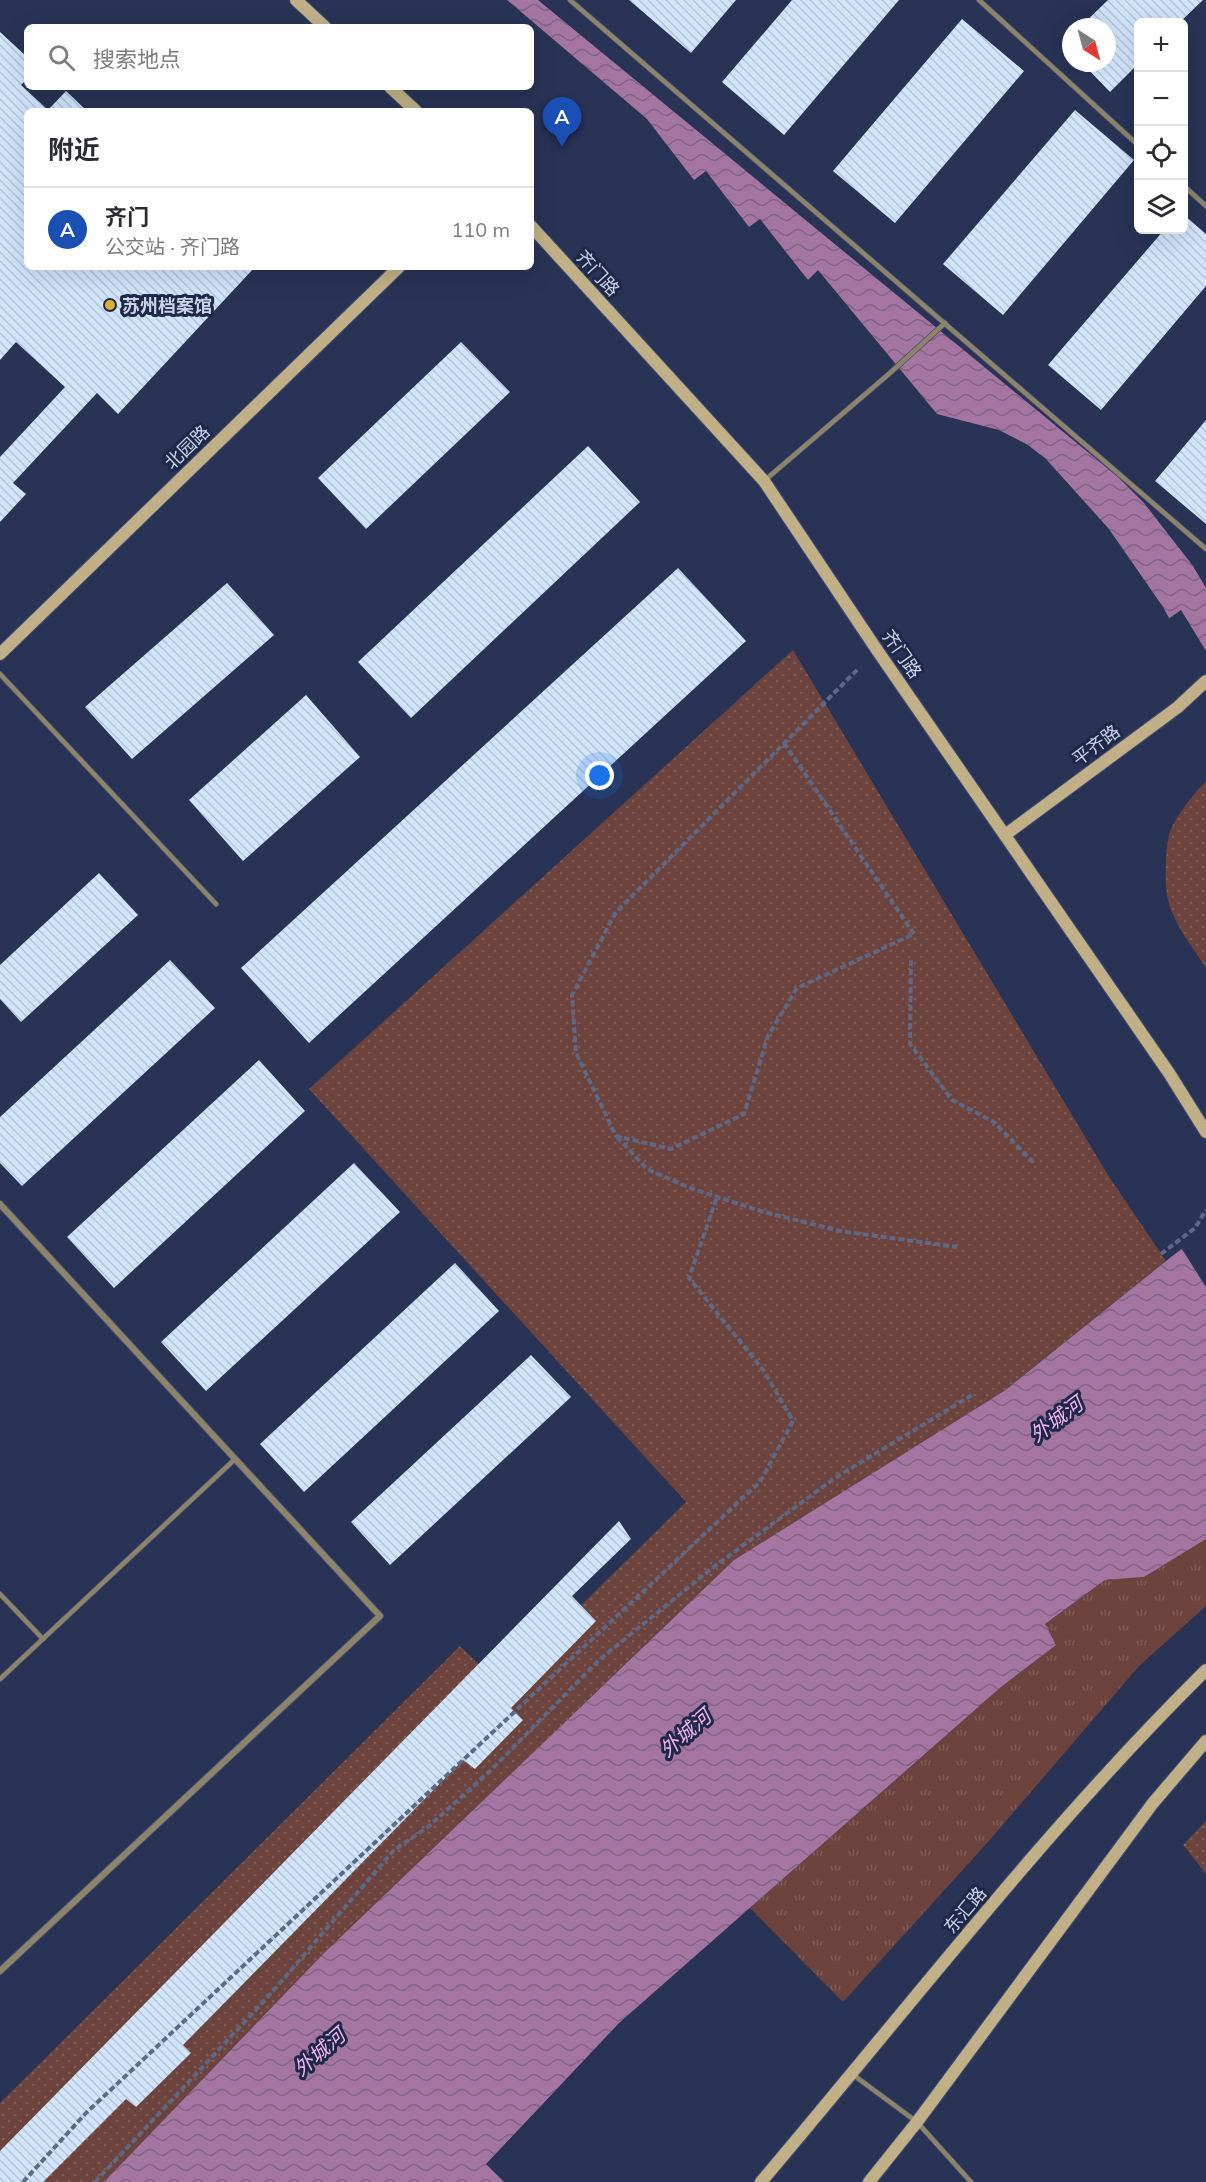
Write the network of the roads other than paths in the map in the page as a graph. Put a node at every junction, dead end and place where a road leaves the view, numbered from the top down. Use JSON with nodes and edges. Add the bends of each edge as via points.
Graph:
{"nodes":[{"id":1,"x":296,"y":0,"type":"edge"},
{"id":2,"x":570,"y":0,"type":"edge"},
{"id":3,"x":980,"y":0,"type":"edge"},
{"id":4,"x":322,"y":24,"type":"edge"},
{"id":5,"x":393,"y":90,"type":"edge"},
{"id":6,"x":413,"y":108,"type":"edge"},
{"id":7,"x":1134,"y":141,"type":"edge"},
{"id":8,"x":1188,"y":190,"type":"edge"},
{"id":9,"x":1206,"y":206,"type":"edge"},
{"id":10,"x":534,"y":229,"type":"edge"},
{"id":11,"x":396,"y":270,"type":"edge"},
{"id":12,"x":943,"y":325,"type":"junction"},
{"id":13,"x":764,"y":481,"type":"junction"},
{"id":14,"x":1206,"y":549,"type":"edge"},
{"id":15,"x":0,"y":654,"type":"edge"},
{"id":16,"x":0,"y":674,"type":"edge"},
{"id":17,"x":1206,"y":681,"type":"edge"},
{"id":18,"x":1005,"y":835,"type":"junction"},
{"id":19,"x":216,"y":904,"type":"dead end"},
{"id":20,"x":1206,"y":1132,"type":"edge"},
{"id":21,"x":0,"y":1204,"type":"edge"},
{"id":22,"x":234,"y":1460,"type":"junction"},
{"id":23,"x":0,"y":1594,"type":"edge"},
{"id":24,"x":43,"y":1639,"type":"junction"},
{"id":25,"x":1206,"y":1670,"type":"edge"},
{"id":26,"x":0,"y":1679,"type":"edge"},
{"id":27,"x":1206,"y":1741,"type":"edge"},
{"id":28,"x":0,"y":1971,"type":"edge"},
{"id":29,"x":852,"y":2074,"type":"junction"},
{"id":30,"x":917,"y":2122,"type":"junction"},
{"id":31,"x":760,"y":2182,"type":"edge"},
{"id":32,"x":869,"y":2182,"type":"edge"},
{"id":33,"x":971,"y":2182,"type":"edge"}],
"edges":[{"from":1,"to":4,"type":"main road"},
{"from":2,"to":12,"type":"lane"},
{"from":3,"to":7,"type":"lane"},
{"from":5,"to":6,"type":"main road"},
{"from":8,"to":9,"type":"lane"},
{"from":10,"to":13,"type":"main road","name":"齐门路"},
{"from":11,"to":15,"type":"main road","name":"北园路"},
{"from":12,"to":13,"type":"lane"},
{"from":12,"to":14,"type":"lane"},
{"from":13,"to":18,"type":"main road","name":"齐门路"},
{"from":16,"to":19,"type":"lane"},
{"from":17,"to":18,"type":"main road","name":"平齐路","via":[[1178,707]]},
{"from":18,"to":20,"type":"main road","name":"齐门路"},
{"from":21,"to":22,"type":"street"},
{"from":22,"to":24,"type":"lane"},
{"from":22,"to":28,"type":"street","via":[[380,1616]]},
{"from":23,"to":24,"type":"lane"},
{"from":24,"to":26,"type":"lane"},
{"from":25,"to":29,"type":"main road","name":"东汇路","via":[[1111,1768]]},
{"from":27,"to":30,"type":"main road","via":[[1131,1832]]},
{"from":29,"to":30,"type":"lane"},
{"from":29,"to":31,"type":"main road","name":"东汇路"},
{"from":30,"to":32,"type":"main road"},
{"from":30,"to":33,"type":"lane"}]}
